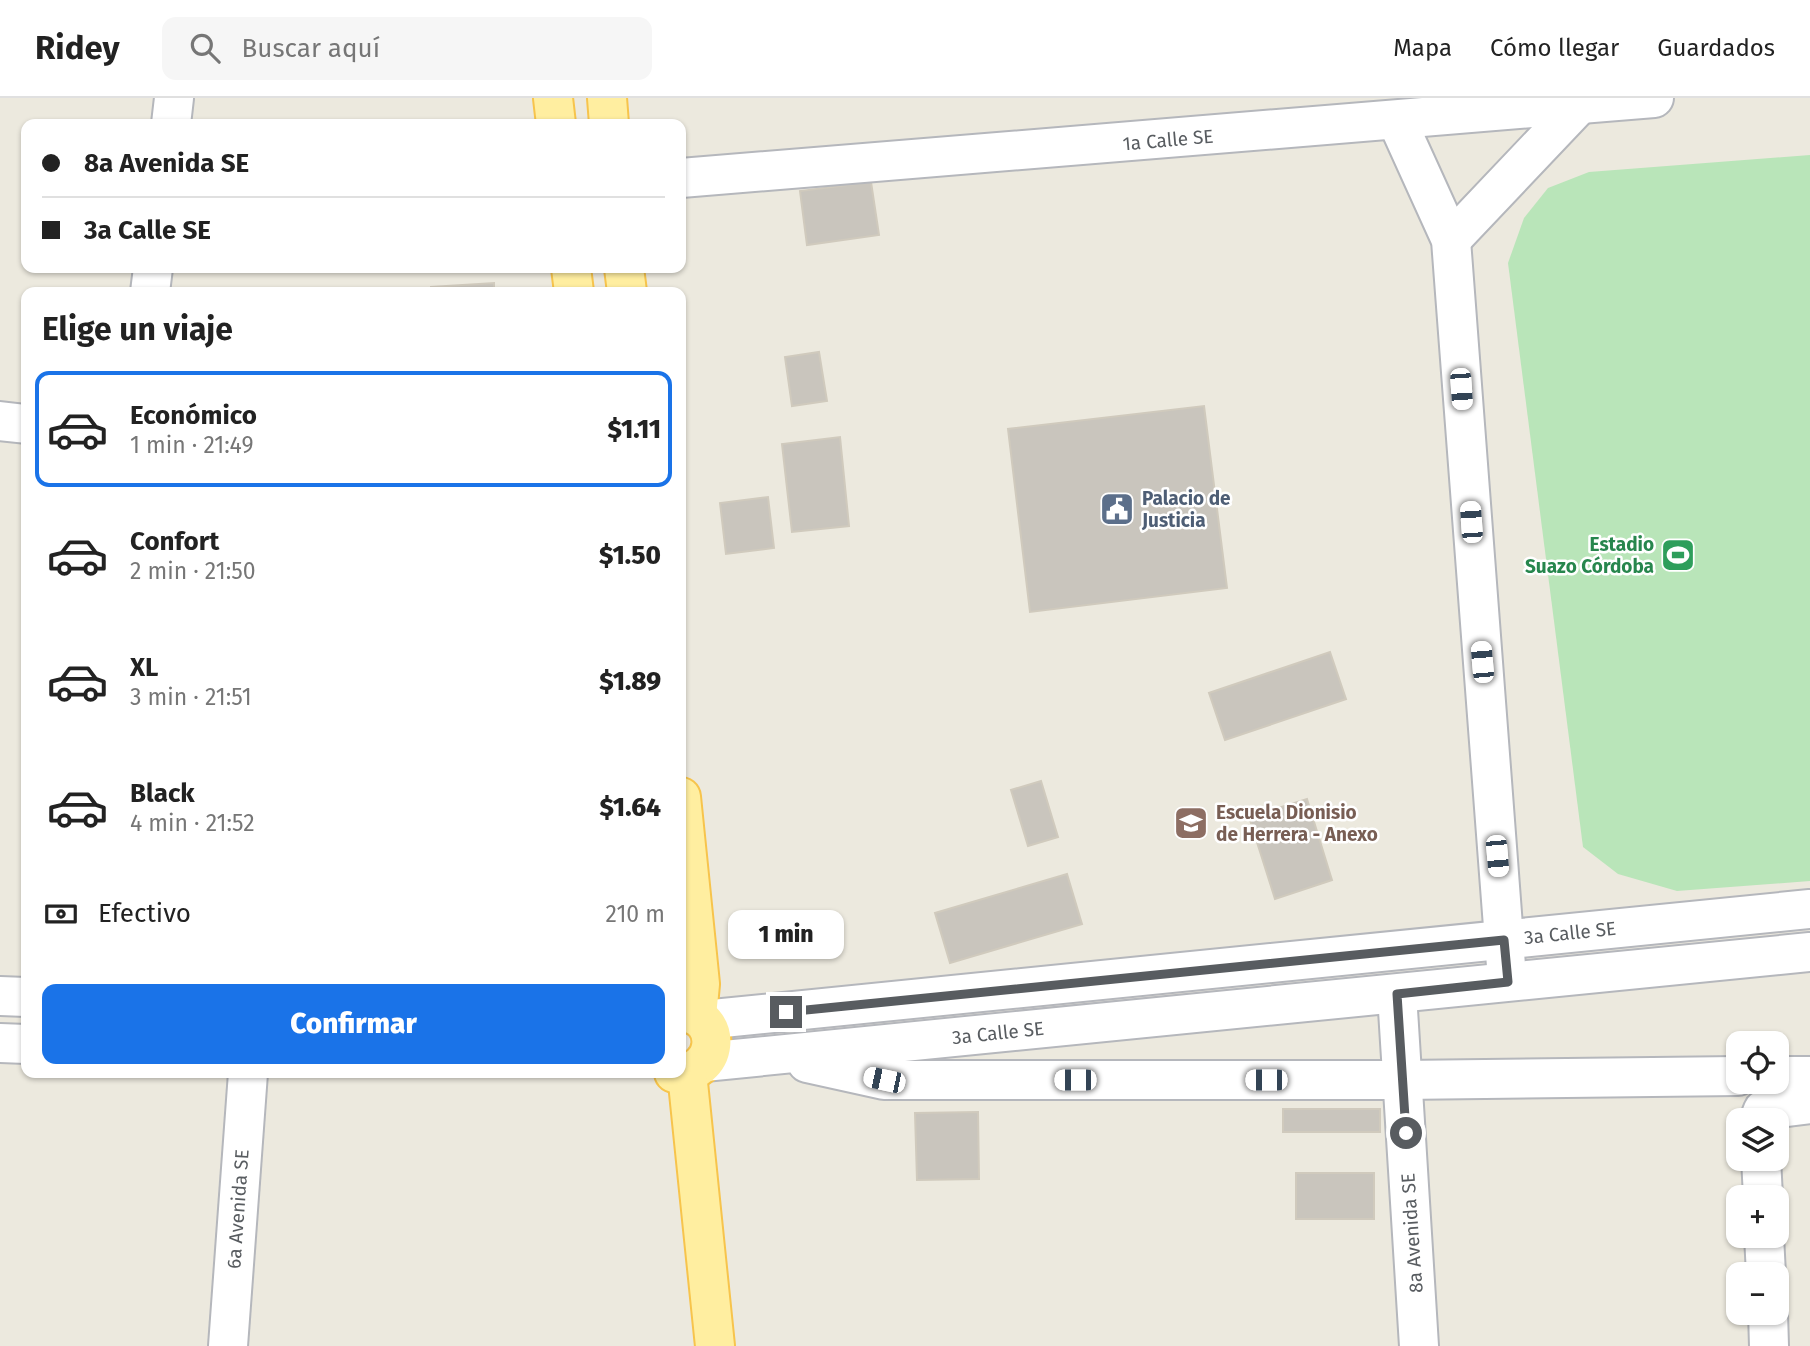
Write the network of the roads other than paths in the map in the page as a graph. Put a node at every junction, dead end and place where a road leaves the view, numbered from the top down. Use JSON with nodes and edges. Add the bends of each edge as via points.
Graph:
{"nodes":[{"id":1,"x":174,"y":98,"type":"edge"},
{"id":2,"x":553,"y":98,"type":"edge"},
{"id":3,"x":607,"y":98,"type":"edge"},
{"id":4,"x":1654,"y":98,"type":"edge"},
{"id":5,"x":1579,"y":104,"type":"junction"},
{"id":6,"x":172,"y":119,"type":"edge"},
{"id":7,"x":555,"y":119,"type":"edge"},
{"id":8,"x":609,"y":119,"type":"edge"},
{"id":9,"x":1397,"y":121,"type":"junction"},
{"id":10,"x":686,"y":178,"type":"edge"},
{"id":11,"x":1451,"y":240,"type":"junction"},
{"id":12,"x":0,"y":421,"type":"edge"},
{"id":13,"x":21,"y":423,"type":"edge"},
{"id":14,"x":686,"y":846,"type":"edge"},
{"id":15,"x":1810,"y":909,"type":"edge"},
{"id":16,"x":1504,"y":940,"type":"junction"},
{"id":17,"x":1810,"y":952,"type":"edge"},
{"id":18,"x":1508,"y":982,"type":"junction"},
{"id":19,"x":1397,"y":994,"type":"junction"},
{"id":20,"x":0,"y":996,"type":"edge"},
{"id":21,"x":21,"y":997,"type":"edge"},
{"id":22,"x":693,"y":1016,"type":"edge"},
{"id":23,"x":0,"y":1043,"type":"edge"},
{"id":24,"x":21,"y":1044,"type":"edge"},
{"id":25,"x":771,"y":1055,"type":"junction"},
{"id":26,"x":689,"y":1069,"type":"edge"},
{"id":27,"x":1726,"y":1076,"type":"edge"},
{"id":28,"x":1789,"y":1076,"type":"edge"},
{"id":29,"x":1810,"y":1076,"type":"edge"},
{"id":30,"x":248,"y":1078,"type":"edge"},
{"id":31,"x":1402,"y":1080,"type":"junction"},
{"id":32,"x":1810,"y":1104,"type":"edge"},
{"id":33,"x":1779,"y":1108,"type":"edge"},
{"id":34,"x":1768,"y":1325,"type":"edge"},
{"id":35,"x":228,"y":1346,"type":"edge"},
{"id":36,"x":715,"y":1346,"type":"edge"},
{"id":37,"x":1419,"y":1346,"type":"edge"},
{"id":38,"x":1769,"y":1346,"type":"edge"}],
"edges":[{"from":1,"to":6,"type":"street"},
{"from":2,"to":7,"type":"main road"},
{"from":3,"to":8,"type":"main road"},
{"from":4,"to":5,"type":"street","name":"1a Calle SE"},
{"from":5,"to":9,"type":"street","name":"1a Calle SE"},
{"from":5,"to":11,"type":"street"},
{"from":9,"to":10,"type":"street","name":"1a Calle SE"},
{"from":9,"to":11,"type":"street"},
{"from":11,"to":16,"type":"street"},
{"from":12,"to":13,"type":"street"},
{"from":14,"to":22,"type":"main road","via":[[700,984]]},
{"from":15,"to":16,"type":"street","name":"3a Calle SE"},
{"from":16,"to":18,"type":"street"},
{"from":16,"to":22,"type":"street","name":"3a Calle SE"},
{"from":17,"to":18,"type":"street","name":"3a Calle SE"},
{"from":18,"to":19,"type":"street","name":"3a Calle SE"},
{"from":19,"to":25,"type":"street","name":"3a Calle SE"},
{"from":19,"to":31,"type":"street","name":"8a Avenida SE"},
{"from":20,"to":21,"type":"street"},
{"from":22,"to":26,"type":"main road","via":[[708,1028],[712,1046]]},
{"from":23,"to":24,"type":"street"},
{"from":25,"to":26,"type":"street","name":"3a Calle SE"},
{"from":25,"to":31,"type":"street","name":"3a Calle SE","via":[[884,1080]]},
{"from":26,"to":36,"type":"main road"},
{"from":27,"to":31,"type":"street","name":"3a Calle SE"},
{"from":28,"to":29,"type":"street"},
{"from":30,"to":35,"type":"street","name":"6a Avenida SE"},
{"from":31,"to":37,"type":"street","name":"8a Avenida SE"},
{"from":32,"to":33,"type":"street"},
{"from":34,"to":38,"type":"street"}]}
